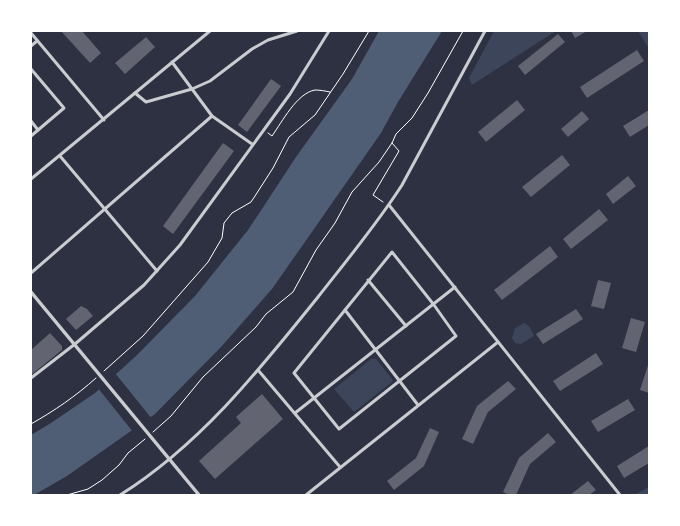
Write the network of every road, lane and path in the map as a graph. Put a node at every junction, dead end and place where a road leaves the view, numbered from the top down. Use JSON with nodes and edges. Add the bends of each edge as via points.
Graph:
{"nodes":[{"id":1,"x":210,"y":31,"type":"edge"},
{"id":2,"x":297,"y":31,"type":"edge"},
{"id":3,"x":329,"y":31,"type":"edge"},
{"id":4,"x":369,"y":31,"type":"edge"},
{"id":5,"x":463,"y":31,"type":"edge"},
{"id":6,"x":485,"y":31,"type":"edge"},
{"id":7,"x":31,"y":33,"type":"edge"},
{"id":8,"x":37,"y":41,"type":"junction"},
{"id":9,"x":31,"y":46,"type":"edge"},
{"id":10,"x":172,"y":62,"type":"junction"},
{"id":11,"x":31,"y":69,"type":"edge"},
{"id":12,"x":192,"y":89,"type":"junction"},
{"id":13,"x":331,"y":92,"type":"junction"},
{"id":14,"x":135,"y":93,"type":"junction"},
{"id":15,"x":212,"y":116,"type":"junction"},
{"id":16,"x":104,"y":120,"type":"junction"},
{"id":17,"x":31,"y":121,"type":"edge"},
{"id":18,"x":263,"y":129,"type":"junction"},
{"id":19,"x":38,"y":130,"type":"junction"},
{"id":20,"x":31,"y":136,"type":"edge"},
{"id":21,"x":392,"y":143,"type":"junction"},
{"id":22,"x":252,"y":144,"type":"junction"},
{"id":23,"x":60,"y":156,"type":"junction"},
{"id":24,"x":31,"y":179,"type":"edge"},
{"id":25,"x":389,"y":205,"type":"junction"},
{"id":26,"x":105,"y":209,"type":"junction"},
{"id":27,"x":157,"y":271,"type":"junction"},
{"id":28,"x":31,"y":273,"type":"edge"},
{"id":29,"x":368,"y":280,"type":"junction"},
{"id":30,"x":455,"y":288,"type":"junction"},
{"id":31,"x":31,"y":292,"type":"edge"},
{"id":32,"x":434,"y":305,"type":"junction"},
{"id":33,"x":345,"y":310,"type":"junction"},
{"id":34,"x":406,"y":326,"type":"junction"},
{"id":35,"x":498,"y":342,"type":"junction"},
{"id":36,"x":75,"y":344,"type":"junction"},
{"id":37,"x":376,"y":350,"type":"junction"},
{"id":38,"x":258,"y":370,"type":"junction"},
{"id":39,"x":103,"y":372,"type":"dead end"},
{"id":40,"x":99,"y":375,"type":"dead end"},
{"id":41,"x":31,"y":378,"type":"edge"},
{"id":42,"x":399,"y":381,"type":"junction"},
{"id":43,"x":314,"y":398,"type":"junction"},
{"id":44,"x":418,"y":405,"type":"junction"},
{"id":45,"x":295,"y":413,"type":"junction"},
{"id":46,"x":31,"y":424,"type":"edge"},
{"id":47,"x":152,"y":433,"type":"dead end"},
{"id":48,"x":147,"y":437,"type":"dead end"},
{"id":49,"x":168,"y":459,"type":"junction"},
{"id":50,"x":340,"y":467,"type":"junction"},
{"id":51,"x":67,"y":495,"type":"edge"},
{"id":52,"x":120,"y":495,"type":"edge"},
{"id":53,"x":199,"y":495,"type":"edge"},
{"id":54,"x":306,"y":495,"type":"edge"},
{"id":55,"x":620,"y":495,"type":"edge"}],
"edges":[{"from":1,"to":10,"type":"street"},
{"from":2,"to":12,"type":"street","via":[[268,40],[210,81]]},
{"from":3,"to":18,"type":"street","via":[[290,94]]},
{"from":4,"to":13,"type":"path"},
{"from":5,"to":21,"type":"path","via":[[428,93],[412,118],[396,134]]},
{"from":6,"to":25,"type":"street"},
{"from":7,"to":8,"type":"street"},
{"from":8,"to":9,"type":"street"},
{"from":8,"to":16,"type":"street"},
{"from":10,"to":12,"type":"street"},
{"from":10,"to":14,"type":"street"},
{"from":11,"to":19,"type":"street","via":[[64,108]]},
{"from":12,"to":14,"type":"street","via":[[146,102]]},
{"from":12,"to":15,"type":"street"},
{"from":13,"to":18,"type":"path","via":[[320,90],[306,93],[272,136]]},
{"from":13,"to":39,"type":"path","via":[[315,115],[289,137],[251,202],[232,213],[224,223],[222,238],[208,262],[143,336]]},
{"from":14,"to":16,"type":"street"},
{"from":15,"to":22,"type":"street"},
{"from":15,"to":26,"type":"street"},
{"from":16,"to":23,"type":"street"},
{"from":17,"to":19,"type":"street"},
{"from":18,"to":22,"type":"street"},
{"from":19,"to":20,"type":"street"},
{"from":21,"to":25,"type":"path","via":[[399,151],[373,195]]},
{"from":21,"to":47,"type":"path","via":[[352,192],[293,292],[266,314]]},
{"from":22,"to":27,"type":"street","via":[[180,245]]},
{"from":23,"to":24,"type":"street"},
{"from":23,"to":26,"type":"street"},
{"from":25,"to":30,"type":"street"},
{"from":25,"to":38,"type":"street"},
{"from":26,"to":27,"type":"street"},
{"from":26,"to":28,"type":"street"},
{"from":27,"to":36,"type":"street"},
{"from":29,"to":32,"type":"street","via":[[392,252]]},
{"from":29,"to":33,"type":"street"},
{"from":29,"to":34,"type":"street"},
{"from":30,"to":32,"type":"street"},
{"from":30,"to":35,"type":"street"},
{"from":31,"to":36,"type":"street"},
{"from":32,"to":34,"type":"street"},
{"from":32,"to":42,"type":"street","via":[[456,336]]},
{"from":33,"to":37,"type":"street"},
{"from":33,"to":43,"type":"street","via":[[294,373]]},
{"from":34,"to":37,"type":"street"},
{"from":35,"to":44,"type":"street"},
{"from":35,"to":55,"type":"street"},
{"from":36,"to":41,"type":"street"},
{"from":36,"to":49,"type":"street"},
{"from":37,"to":42,"type":"street"},
{"from":37,"to":43,"type":"street"},
{"from":38,"to":45,"type":"street"},
{"from":38,"to":49,"type":"street","via":[[204,427]]},
{"from":40,"to":46,"type":"path","via":[[72,398]]},
{"from":42,"to":43,"type":"street","via":[[339,429]]},
{"from":42,"to":44,"type":"street"},
{"from":43,"to":45,"type":"street"},
{"from":44,"to":50,"type":"street"},
{"from":45,"to":50,"type":"street"},
{"from":48,"to":51,"type":"path","via":[[106,477],[88,489]]},
{"from":49,"to":52,"type":"street"},
{"from":49,"to":53,"type":"street"},
{"from":50,"to":54,"type":"street"}]}
